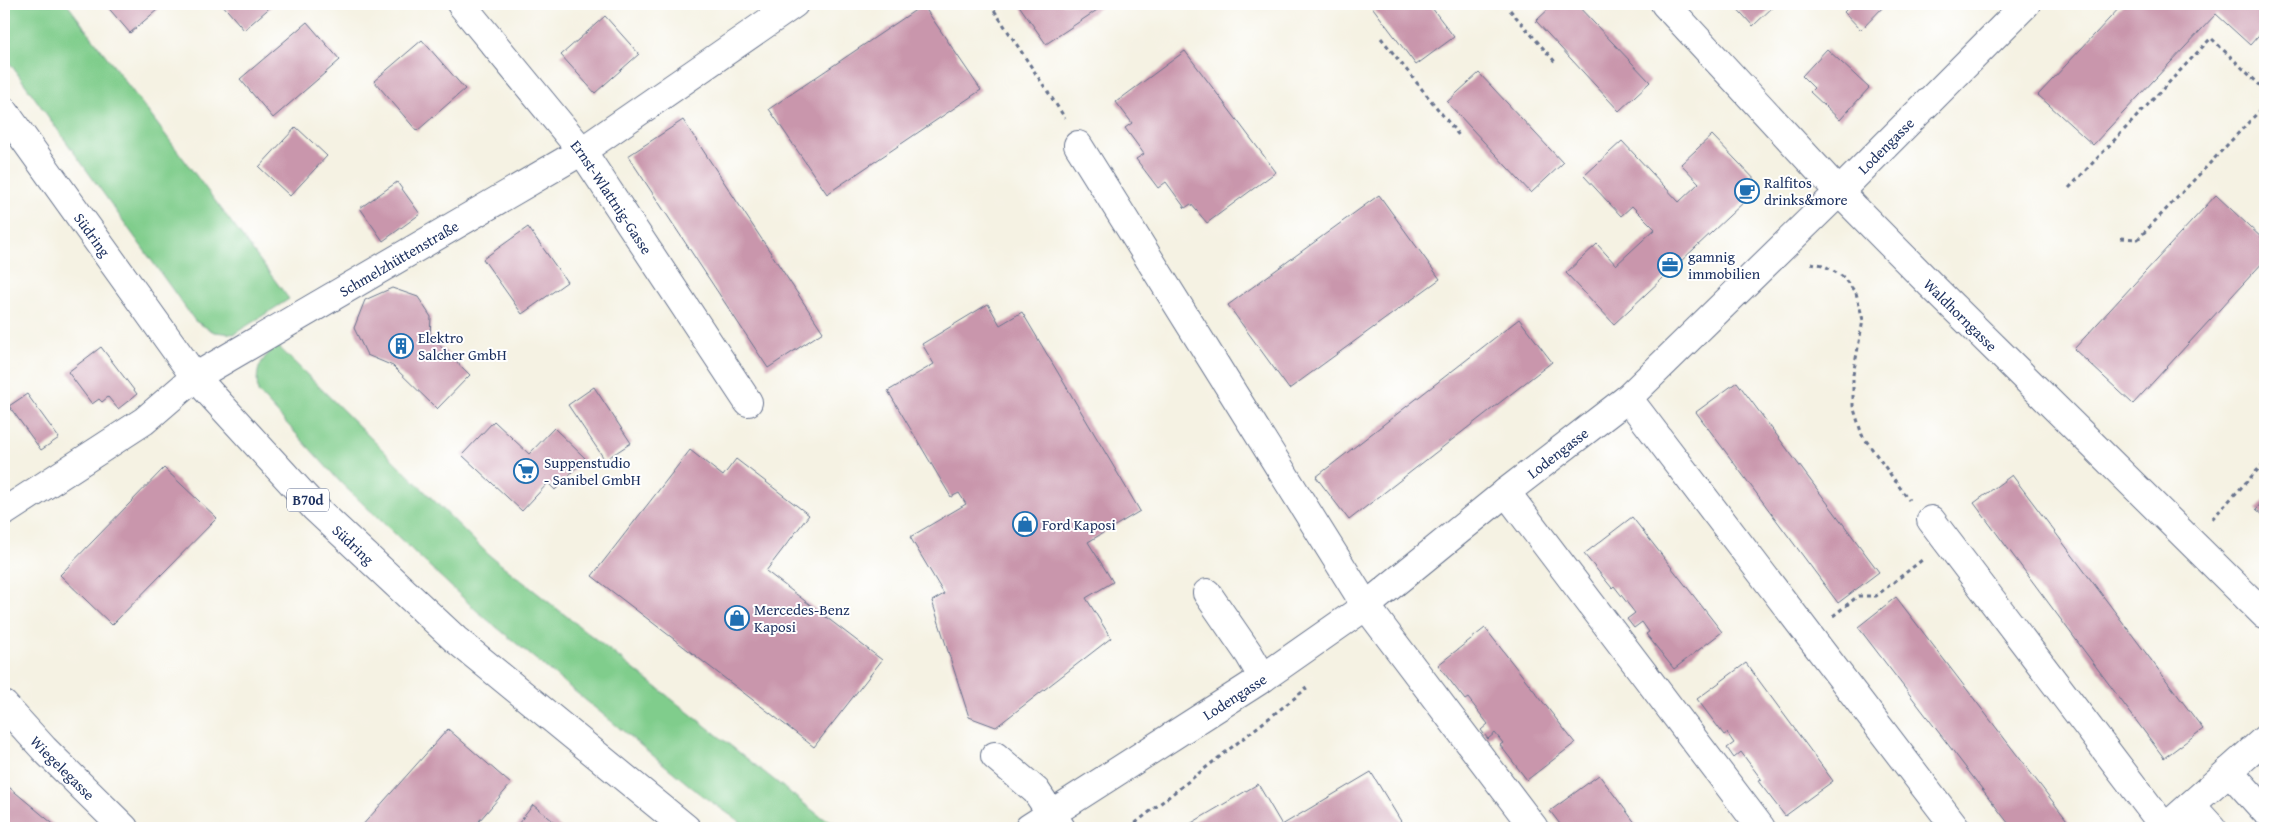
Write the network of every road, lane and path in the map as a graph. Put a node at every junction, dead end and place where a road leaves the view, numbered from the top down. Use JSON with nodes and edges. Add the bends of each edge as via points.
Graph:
{"nodes":[{"id":1,"x":461,"y":4,"type":"edge"},
{"id":2,"x":794,"y":4,"type":"edge"},
{"id":3,"x":990,"y":4,"type":"edge"},
{"id":4,"x":1665,"y":4,"type":"edge"},
{"id":5,"x":2026,"y":4,"type":"edge"},
{"id":6,"x":1510,"y":10,"type":"dead end"},
{"id":7,"x":1381,"y":38,"type":"dead end"},
{"id":8,"x":1556,"y":63,"type":"dead end"},
{"id":9,"x":2265,"y":90,"type":"edge"},
{"id":10,"x":2265,"y":105,"type":"edge"},
{"id":11,"x":4,"y":111,"type":"edge"},
{"id":12,"x":1461,"y":138,"type":"dead end"},
{"id":13,"x":1078,"y":145,"type":"joint"},
{"id":14,"x":582,"y":150,"type":"junction"},
{"id":15,"x":2069,"y":188,"type":"dead end"},
{"id":16,"x":1839,"y":192,"type":"junction"},
{"id":17,"x":2121,"y":238,"type":"dead end"},
{"id":18,"x":1774,"y":256,"type":"junction"},
{"id":19,"x":195,"y":377,"type":"junction"},
{"id":20,"x":1628,"y":398,"type":"junction"},
{"id":21,"x":748,"y":402,"type":"dead end"},
{"id":22,"x":2265,"y":462,"type":"edge"},
{"id":23,"x":1506,"y":492,"type":"junction"},
{"id":24,"x":4,"y":512,"type":"edge"},
{"id":25,"x":1939,"y":530,"type":"junction"},
{"id":26,"x":2191,"y":542,"type":"junction"},
{"id":27,"x":1207,"y":593,"type":"dead end"},
{"id":28,"x":1366,"y":606,"type":"junction"},
{"id":29,"x":2265,"y":615,"type":"edge"},
{"id":30,"x":1808,"y":635,"type":"junction"},
{"id":31,"x":1287,"y":661,"type":"junction"},
{"id":32,"x":1263,"y":678,"type":"junction"},
{"id":33,"x":4,"y":705,"type":"edge"},
{"id":34,"x":2265,"y":739,"type":"edge"},
{"id":35,"x":995,"y":756,"type":"dead end"},
{"id":36,"x":2229,"y":771,"type":"junction"},
{"id":37,"x":2191,"y":805,"type":"junction"},
{"id":38,"x":2265,"y":811,"type":"edge"},
{"id":39,"x":1047,"y":823,"type":"edge"},
{"id":40,"x":124,"y":828,"type":"edge"},
{"id":41,"x":686,"y":828,"type":"edge"},
{"id":42,"x":1129,"y":828,"type":"edge"},
{"id":43,"x":1534,"y":828,"type":"edge"},
{"id":44,"x":1761,"y":828,"type":"edge"},
{"id":45,"x":1956,"y":828,"type":"edge"},
{"id":46,"x":2165,"y":828,"type":"edge"},
{"id":47,"x":2212,"y":828,"type":"edge"}],
"edges":[{"from":1,"to":14,"type":"street","name":"Ernst-Wlattnig-Gasse"},
{"from":2,"to":14,"type":"street","name":"Schmelzhüttenstraße"},
{"from":3,"to":13,"type":"path","via":[[1067,122]]},
{"from":4,"to":16,"type":"street","name":"Waldhorngasse"},
{"from":5,"to":16,"type":"street","name":"Lodengasse"},
{"from":6,"to":8,"type":"path"},
{"from":7,"to":12,"type":"path"},
{"from":9,"to":15,"type":"path","via":[[2211,38]]},
{"from":10,"to":17,"type":"path","via":[[2138,239]]},
{"from":11,"to":19,"type":"street","name":"Südring","number":"B70d"},
{"from":13,"to":28,"type":"street"},
{"from":14,"to":19,"type":"street","name":"Schmelzhüttenstraße"},
{"from":14,"to":21,"type":"street","name":"Ernst-Wlattnig-Gasse"},
{"from":16,"to":18,"type":"street","name":"Lodengasse"},
{"from":16,"to":26,"type":"street","name":"Waldhorngasse"},
{"from":18,"to":20,"type":"street","name":"Lodengasse"},
{"from":18,"to":25,"type":"path","via":[[1823,266],[1842,276],[1856,293],[1863,320],[1853,374],[1853,406],[1862,435],[1913,506]]},
{"from":19,"to":24,"type":"street","name":"Schmelzhüttenstraße","via":[[144,421]]},
{"from":19,"to":41,"type":"street","name":"Südring","number":"B70d","via":[[315,508],[455,639]]},
{"from":20,"to":23,"type":"street","name":"Lodengasse"},
{"from":20,"to":30,"type":"street"},
{"from":22,"to":26,"type":"path"},
{"from":23,"to":28,"type":"street","name":"Lodengasse"},
{"from":23,"to":44,"type":"street"},
{"from":25,"to":30,"type":"path","via":[[1876,596],[1858,596]]},
{"from":25,"to":46,"type":"street"},
{"from":26,"to":29,"type":"street","name":"Waldhorngasse"},
{"from":27,"to":32,"type":"street"},
{"from":28,"to":31,"type":"street","name":"Lodengasse"},
{"from":28,"to":43,"type":"street"},
{"from":30,"to":45,"type":"street"},
{"from":31,"to":32,"type":"street","name":"Lodengasse"},
{"from":31,"to":42,"type":"path","via":[[1306,690]]},
{"from":32,"to":39,"type":"street","name":"Lodengasse"},
{"from":33,"to":40,"type":"street","name":"Wiegelegasse"},
{"from":34,"to":36,"type":"street"},
{"from":35,"to":39,"type":"street","via":[[1036,791]]},
{"from":36,"to":37,"type":"street"},
{"from":36,"to":38,"type":"street"},
{"from":37,"to":46,"type":"street"},
{"from":37,"to":47,"type":"street"}]}
